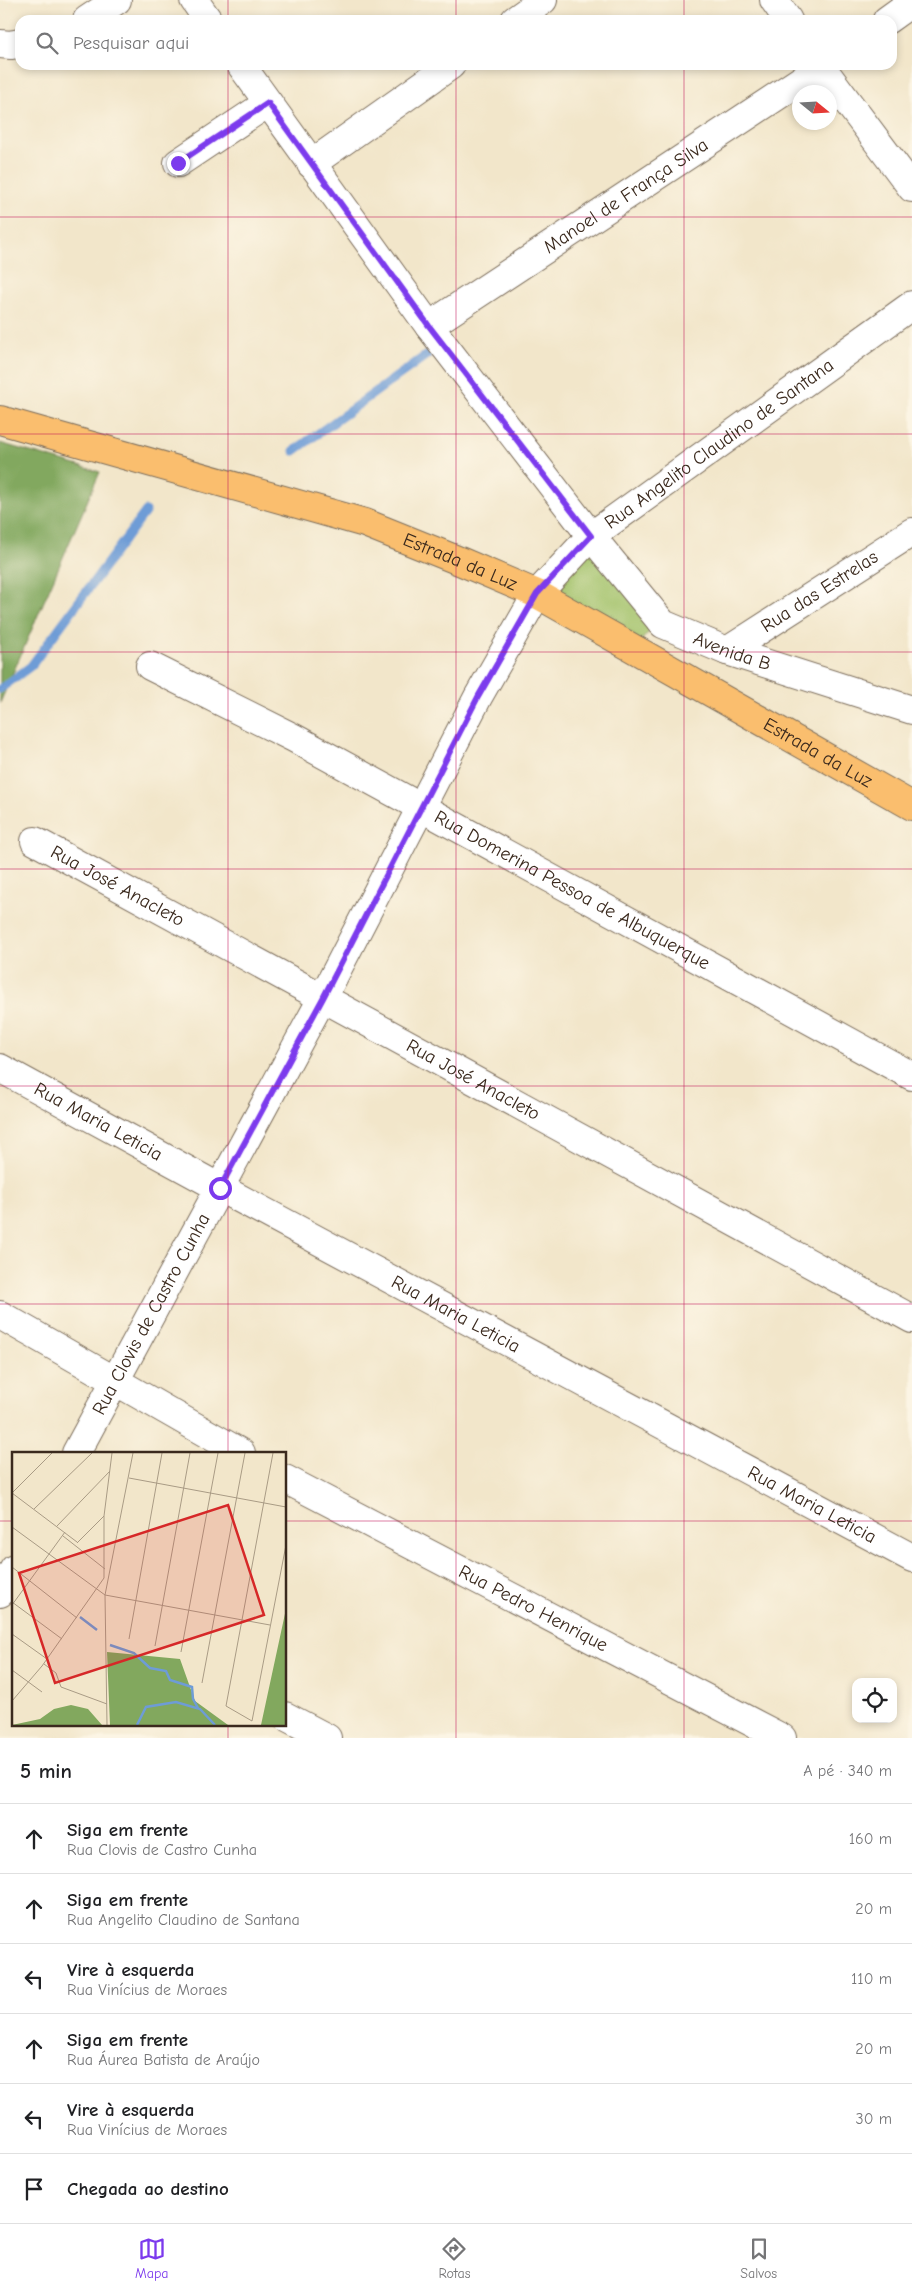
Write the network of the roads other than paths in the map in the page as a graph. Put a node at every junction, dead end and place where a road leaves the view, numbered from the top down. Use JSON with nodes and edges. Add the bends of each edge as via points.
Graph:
{"nodes":[{"id":1,"x":117,"y":0,"type":"edge"},
{"id":2,"x":194,"y":0,"type":"edge"},
{"id":3,"x":543,"y":0,"type":"edge"},
{"id":4,"x":774,"y":0,"type":"edge"},
{"id":5,"x":912,"y":2,"type":"edge"},
{"id":6,"x":95,"y":15,"type":"edge"},
{"id":7,"x":204,"y":15,"type":"edge"},
{"id":8,"x":522,"y":15,"type":"edge"},
{"id":9,"x":784,"y":15,"type":"edge"},
{"id":10,"x":894,"y":15,"type":"edge"},
{"id":11,"x":0,"y":44,"type":"edge"},
{"id":12,"x":15,"y":44,"type":"edge"},
{"id":13,"x":245,"y":70,"type":"edge"},
{"id":14,"x":444,"y":70,"type":"edge"},
{"id":15,"x":816,"y":70,"type":"edge"},
{"id":16,"x":825,"y":70,"type":"edge"},
{"id":17,"x":268,"y":103,"type":"junction"},
{"id":18,"x":178,"y":163,"type":"dead end"},
{"id":19,"x":311,"y":164,"type":"junction"},
{"id":20,"x":912,"y":188,"type":"edge"},
{"id":21,"x":912,"y":305,"type":"edge"},
{"id":22,"x":429,"y":326,"type":"junction"},
{"id":23,"x":0,"y":420,"type":"edge"},
{"id":24,"x":912,"y":532,"type":"edge"},
{"id":25,"x":591,"y":536,"type":"junction"},
{"id":26,"x":537,"y":594,"type":"junction"},
{"id":27,"x":727,"y":651,"type":"junction"},
{"id":28,"x":150,"y":666,"type":"dead end"},
{"id":29,"x":912,"y":710,"type":"edge"},
{"id":30,"x":912,"y":806,"type":"edge"},
{"id":31,"x":421,"y":807,"type":"junction"},
{"id":32,"x":35,"y":841,"type":"dead end"},
{"id":33,"x":323,"y":998,"type":"junction"},
{"id":34,"x":0,"y":1068,"type":"edge"},
{"id":35,"x":912,"y":1076,"type":"edge"},
{"id":36,"x":220,"y":1188,"type":"junction"},
{"id":37,"x":0,"y":1315,"type":"edge"},
{"id":38,"x":912,"y":1319,"type":"edge"},
{"id":39,"x":115,"y":1381,"type":"junction"},
{"id":40,"x":77,"y":1452,"type":"edge"},
{"id":41,"x":238,"y":1452,"type":"edge"},
{"id":42,"x":286,"y":1480,"type":"edge"},
{"id":43,"x":912,"y":1558,"type":"edge"},
{"id":44,"x":0,"y":1563,"type":"edge"},
{"id":45,"x":12,"y":1569,"type":"edge"},
{"id":46,"x":12,"y":1573,"type":"edge"},
{"id":47,"x":0,"y":1593,"type":"edge"},
{"id":48,"x":286,"y":1717,"type":"edge"},
{"id":49,"x":327,"y":1738,"type":"edge"},
{"id":50,"x":782,"y":1738,"type":"edge"}],
"edges":[{"from":1,"to":6,"type":"street"},
{"from":2,"to":7,"type":"street"},
{"from":3,"to":8,"type":"street"},
{"from":4,"to":9,"type":"street"},
{"from":5,"to":10,"type":"street"},
{"from":11,"to":12,"type":"street"},
{"from":13,"to":17,"type":"street","name":"Avenida B"},
{"from":14,"to":19,"type":"street"},
{"from":15,"to":22,"type":"street","name":"Manoel de França Silva"},
{"from":16,"to":20,"type":"street"},
{"from":17,"to":18,"type":"street"},
{"from":17,"to":19,"type":"street","name":"Avenida B"},
{"from":19,"to":22,"type":"street","name":"Avenida B"},
{"from":21,"to":25,"type":"street","name":"Rua Angelito Claudino de Santana"},
{"from":22,"to":25,"type":"street","name":"Avenida B"},
{"from":23,"to":26,"type":"main road","name":"Estrada da Luz","via":[[365,523]]},
{"from":24,"to":27,"type":"street","name":"Rua das Estrelas"},
{"from":25,"to":26,"type":"street","name":"Rua Angelito Claudino de Santana"},
{"from":25,"to":27,"type":"street","name":"Avenida B","via":[[663,624]]},
{"from":26,"to":30,"type":"main road","name":"Estrada da Luz"},
{"from":26,"to":31,"type":"street","name":"Rua Clovis de Castro Cunha","via":[[478,697]]},
{"from":27,"to":29,"type":"street","name":"Avenida B"},
{"from":28,"to":31,"type":"street","name":"Rua Domerina Pessoa de Albuquerque","via":[[294,738]]},
{"from":31,"to":33,"type":"street","name":"Rua Clovis de Castro Cunha"},
{"from":31,"to":35,"type":"street","name":"Rua Domerina Pessoa de Albuquerque"},
{"from":32,"to":33,"type":"street","name":"Rua José Anacleto"},
{"from":33,"to":36,"type":"street","name":"Rua Clovis de Castro Cunha"},
{"from":33,"to":38,"type":"street","name":"Rua José Anacleto"},
{"from":34,"to":36,"type":"street","name":"Rua Maria Leticia"},
{"from":36,"to":39,"type":"street","name":"Rua Clovis de Castro Cunha"},
{"from":36,"to":43,"type":"street","name":"Rua Maria Leticia"},
{"from":37,"to":39,"type":"street"},
{"from":39,"to":40,"type":"street","name":"Rua Clovis de Castro Cunha"},
{"from":39,"to":41,"type":"street"},
{"from":42,"to":50,"type":"street","name":"Rua Pedro Henrique"},
{"from":44,"to":45,"type":"street"},
{"from":46,"to":47,"type":"street"},
{"from":48,"to":49,"type":"street"}]}
